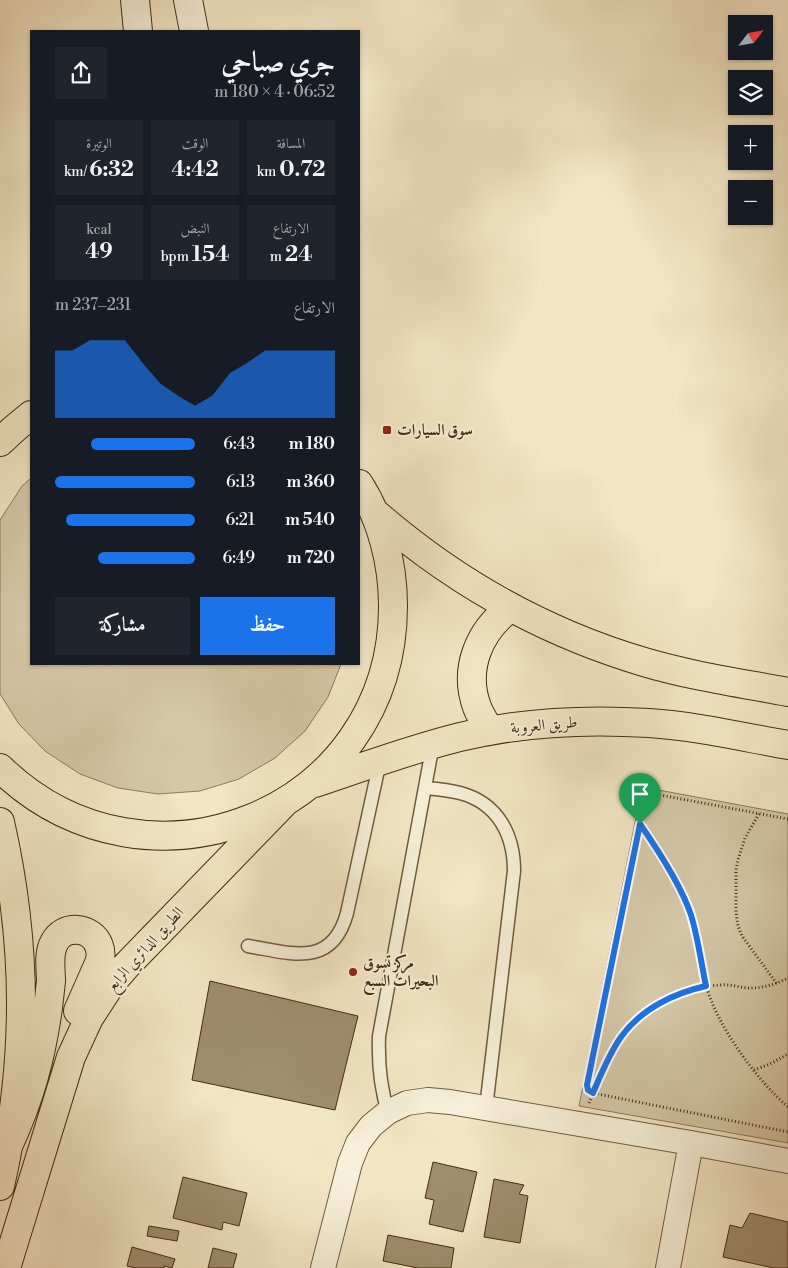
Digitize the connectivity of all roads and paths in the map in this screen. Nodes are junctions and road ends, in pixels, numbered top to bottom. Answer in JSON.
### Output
{"nodes":[{"id":1,"x":135,"y":0,"type":"edge"},
{"id":2,"x":188,"y":0,"type":"edge"},
{"id":3,"x":138,"y":30,"type":"edge"},
{"id":4,"x":194,"y":30,"type":"edge"},
{"id":5,"x":360,"y":486,"type":"edge"},
{"id":6,"x":374,"y":512,"type":"junction"},
{"id":7,"x":510,"y":608,"type":"junction"},
{"id":8,"x":788,"y":692,"type":"edge"},
{"id":9,"x":490,"y":731,"type":"junction"},
{"id":10,"x":433,"y":744,"type":"junction"},
{"id":11,"x":788,"y":746,"type":"edge"},
{"id":12,"x":380,"y":761,"type":"junction"},
{"id":13,"x":0,"y":768,"type":"edge"},
{"id":14,"x":307,"y":786,"type":"junction"},
{"id":15,"x":425,"y":788,"type":"junction"},
{"id":16,"x":284,"y":802,"type":"junction"},
{"id":17,"x":759,"y":814,"type":"junction"},
{"id":18,"x":788,"y":819,"type":"edge"},
{"id":19,"x":0,"y":822,"type":"edge"},
{"id":20,"x":640,"y":824,"type":"junction"},
{"id":21,"x":248,"y":946,"type":"dead end"},
{"id":22,"x":788,"y":978,"type":"edge"},
{"id":23,"x":776,"y":984,"type":"junction"},
{"id":24,"x":706,"y":986,"type":"junction"},
{"id":25,"x":788,"y":1054,"type":"edge"},
{"id":26,"x":71,"y":1057,"type":"junction"},
{"id":27,"x":754,"y":1070,"type":"junction"},
{"id":28,"x":593,"y":1093,"type":"junction"},
{"id":29,"x":788,"y":1107,"type":"edge"},
{"id":30,"x":486,"y":1108,"type":"junction"},
{"id":31,"x":388,"y":1112,"type":"junction"},
{"id":32,"x":581,"y":1124,"type":"junction"},
{"id":33,"x":788,"y":1132,"type":"edge"},
{"id":34,"x":692,"y":1143,"type":"junction"},
{"id":35,"x":9,"y":1144,"type":"junction"},
{"id":36,"x":788,"y":1161,"type":"edge"},
{"id":37,"x":0,"y":1186,"type":"edge"},
{"id":38,"x":6,"y":1268,"type":"edge"},
{"id":39,"x":323,"y":1268,"type":"edge"},
{"id":40,"x":668,"y":1268,"type":"edge"}],
"edges":[{"from":1,"to":3,"type":"main road"},
{"from":2,"to":4,"type":"main road"},
{"from":5,"to":6,"type":"main road"},
{"from":6,"to":7,"type":"main road"},
{"from":6,"to":14,"type":"main road"},
{"from":7,"to":8,"type":"main road"},
{"from":7,"to":9,"type":"main road"},
{"from":9,"to":10,"type":"main road","name":"طريق العروبة"},
{"from":9,"to":11,"type":"main road","name":"طريق العروبة"},
{"from":10,"to":12,"type":"main road","name":"طريق العروبة"},
{"from":10,"to":15,"type":"lane"},
{"from":12,"to":14,"type":"main road","name":"طريق العروبة"},
{"from":12,"to":21,"type":"lane"},
{"from":13,"to":16,"type":"main road"},
{"from":14,"to":16,"type":"main road"},
{"from":15,"to":30,"type":"lane"},
{"from":15,"to":31,"type":"lane"},
{"from":16,"to":26,"type":"main road","name":"الطريق الدائري الرابع"},
{"from":17,"to":18,"type":"path"},
{"from":17,"to":20,"type":"path"},
{"from":17,"to":23,"type":"path"},
{"from":19,"to":35,"type":"main road"},
{"from":20,"to":24,"type":"path"},
{"from":20,"to":28,"type":"path"},
{"from":22,"to":23,"type":"path"},
{"from":23,"to":24,"type":"path"},
{"from":24,"to":27,"type":"path"},
{"from":24,"to":28,"type":"path"},
{"from":25,"to":27,"type":"path"},
{"from":26,"to":35,"type":"main road"},
{"from":26,"to":38,"type":"main road","name":"الطريق الدائري الرابع"},
{"from":27,"to":29,"type":"path"},
{"from":28,"to":32,"type":"path"},
{"from":28,"to":33,"type":"path"},
{"from":30,"to":31,"type":"street"},
{"from":30,"to":32,"type":"street"},
{"from":31,"to":39,"type":"street"},
{"from":32,"to":34,"type":"street"},
{"from":34,"to":36,"type":"street"},
{"from":34,"to":40,"type":"street"},
{"from":35,"to":37,"type":"main road"}]}
